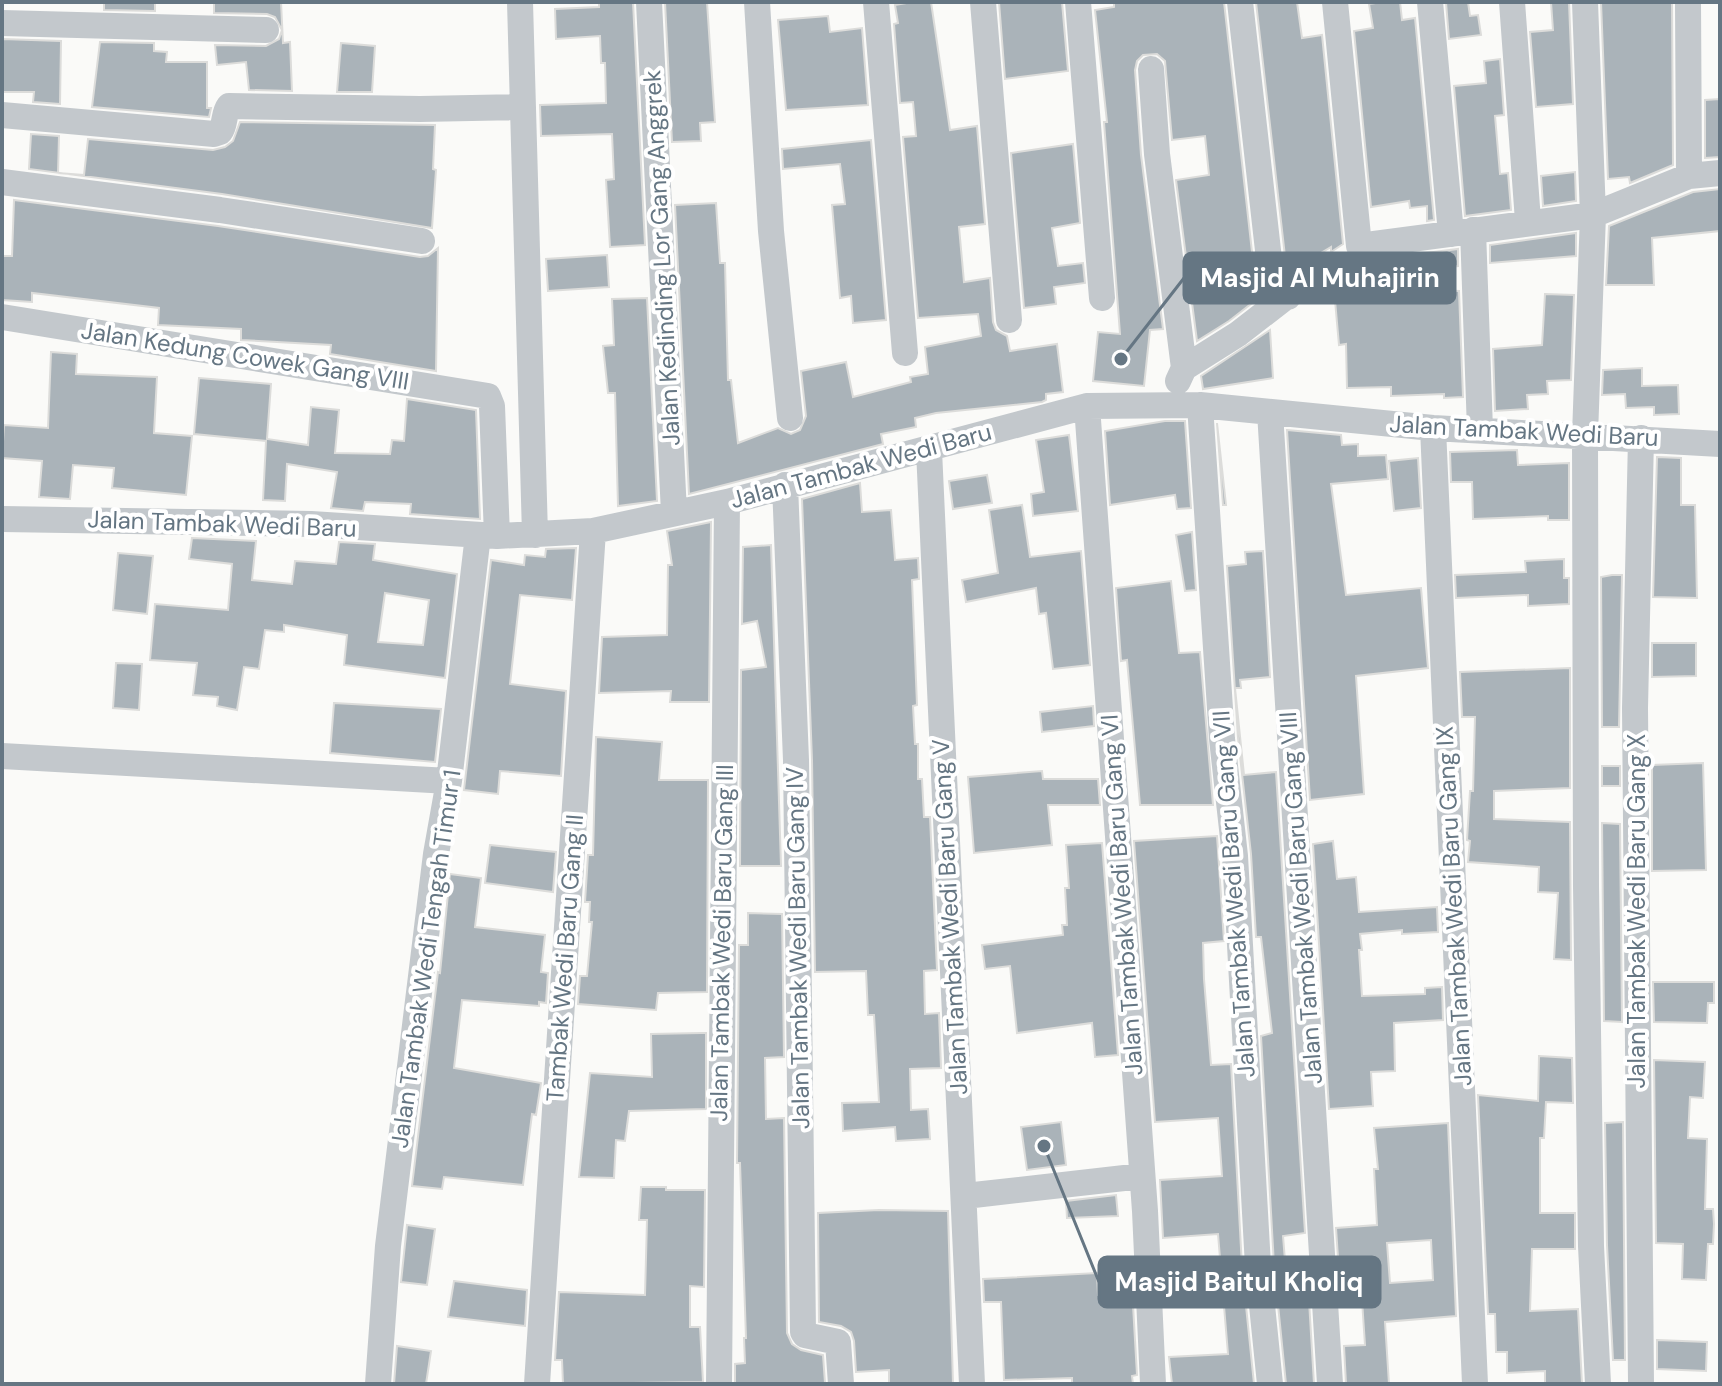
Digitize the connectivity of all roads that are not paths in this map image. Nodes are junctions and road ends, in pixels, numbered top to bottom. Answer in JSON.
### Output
{"nodes":[{"id":1,"x":520,"y":2,"type":"edge"},
{"id":2,"x":649,"y":2,"type":"edge"},
{"id":3,"x":757,"y":2,"type":"edge"},
{"id":4,"x":876,"y":2,"type":"edge"},
{"id":5,"x":983,"y":2,"type":"edge"},
{"id":6,"x":1078,"y":2,"type":"edge"},
{"id":7,"x":1240,"y":2,"type":"edge"},
{"id":8,"x":1335,"y":2,"type":"edge"},
{"id":9,"x":1430,"y":2,"type":"edge"},
{"id":10,"x":1512,"y":2,"type":"edge"},
{"id":11,"x":1585,"y":2,"type":"edge"},
{"id":12,"x":1688,"y":2,"type":"edge"},
{"id":13,"x":2,"y":23,"type":"edge"},
{"id":14,"x":266,"y":30,"type":"dead end"},
{"id":15,"x":1151,"y":69,"type":"dead end"},
{"id":16,"x":523,"y":107,"type":"junction"},
{"id":17,"x":2,"y":115,"type":"edge"},
{"id":18,"x":1720,"y":173,"type":"edge"},
{"id":19,"x":1689,"y":176,"type":"junction"},
{"id":20,"x":2,"y":182,"type":"edge"},
{"id":21,"x":1593,"y":215,"type":"junction"},
{"id":22,"x":1528,"y":221,"type":"junction"},
{"id":23,"x":1462,"y":232,"type":"junction"},
{"id":24,"x":422,"y":241,"type":"dead end"},
{"id":25,"x":1318,"y":272,"type":"dead end"},
{"id":26,"x":1288,"y":297,"type":"junction"},
{"id":27,"x":1102,"y":298,"type":"dead end"},
{"id":28,"x":2,"y":317,"type":"edge"},
{"id":29,"x":1009,"y":320,"type":"dead end"},
{"id":30,"x":905,"y":353,"type":"dead end"},
{"id":31,"x":1184,"y":368,"type":"junction"},
{"id":32,"x":488,"y":396,"type":"joint"},
{"id":33,"x":1187,"y":404,"type":"junction"},
{"id":34,"x":1087,"y":406,"type":"junction"},
{"id":35,"x":1270,"y":412,"type":"junction"},
{"id":36,"x":790,"y":418,"type":"dead end"},
{"id":37,"x":1433,"y":428,"type":"junction"},
{"id":38,"x":1480,"y":430,"type":"junction"},
{"id":39,"x":1585,"y":435,"type":"junction"},
{"id":40,"x":1641,"y":438,"type":"junction"},
{"id":41,"x":1720,"y":444,"type":"edge"},
{"id":42,"x":929,"y":450,"type":"junction"},
{"id":43,"x":785,"y":485,"type":"junction"},
{"id":44,"x":727,"y":502,"type":"junction"},
{"id":45,"x":674,"y":513,"type":"junction"},
{"id":46,"x":2,"y":519,"type":"edge"},
{"id":47,"x":535,"y":528,"type":"junction"},
{"id":48,"x":593,"y":531,"type":"junction"},
{"id":49,"x":488,"y":535,"type":"junction"},
{"id":50,"x":2,"y":756,"type":"edge"},
{"id":51,"x":449,"y":781,"type":"junction"},
{"id":52,"x":1142,"y":1176,"type":"junction"},
{"id":53,"x":965,"y":1196,"type":"junction"},
{"id":54,"x":378,"y":1384,"type":"edge"},
{"id":55,"x":537,"y":1384,"type":"edge"},
{"id":56,"x":719,"y":1384,"type":"edge"},
{"id":57,"x":841,"y":1384,"type":"edge"},
{"id":58,"x":972,"y":1384,"type":"edge"},
{"id":59,"x":1153,"y":1384,"type":"edge"},
{"id":60,"x":1270,"y":1384,"type":"edge"},
{"id":61,"x":1330,"y":1384,"type":"edge"},
{"id":62,"x":1475,"y":1384,"type":"edge"},
{"id":63,"x":1598,"y":1384,"type":"edge"},
{"id":64,"x":1641,"y":1384,"type":"edge"}],
"edges":[{"from":1,"to":16,"type":"street"},
{"from":2,"to":45,"type":"street","name":"Jalan Kedinding Lor Gang Anggrek"},
{"from":3,"to":36,"type":"street"},
{"from":4,"to":30,"type":"street"},
{"from":5,"to":29,"type":"street"},
{"from":6,"to":27,"type":"street"},
{"from":7,"to":26,"type":"street"},
{"from":8,"to":23,"type":"street"},
{"from":9,"to":23,"type":"street"},
{"from":10,"to":22,"type":"street"},
{"from":11,"to":21,"type":"street"},
{"from":12,"to":19,"type":"street"},
{"from":13,"to":14,"type":"street"},
{"from":15,"to":31,"type":"street"},
{"from":16,"to":17,"type":"street"},
{"from":16,"to":47,"type":"street"},
{"from":18,"to":19,"type":"street"},
{"from":19,"to":21,"type":"street"},
{"from":20,"to":24,"type":"street"},
{"from":21,"to":22,"type":"street"},
{"from":21,"to":39,"type":"street"},
{"from":22,"to":23,"type":"street"},
{"from":23,"to":38,"type":"street"},
{"from":25,"to":26,"type":"street"},
{"from":26,"to":31,"type":"street"},
{"from":28,"to":32,"type":"street","name":"Jalan Kedung Cowek Gang VIII"},
{"from":31,"to":33,"type":"street","name":"Jalan Tambak Wedi Baru Gang VII"},
{"from":32,"to":49,"type":"street","name":"Jalan Tambak Wedi Tengah Timur 1"},
{"from":33,"to":34,"type":"street","name":"Jalan Tambak Wedi Baru"},
{"from":33,"to":35,"type":"street","name":"Jalan Tambak Wedi Baru"},
{"from":33,"to":60,"type":"street","name":"Jalan Tambak Wedi Baru Gang VII"},
{"from":34,"to":42,"type":"street","name":"Jalan Tambak Wedi Baru"},
{"from":34,"to":52,"type":"street","name":"Jalan Tambak Wedi Baru Gang VI"},
{"from":35,"to":37,"type":"street","name":"Jalan Tambak Wedi Baru"},
{"from":35,"to":61,"type":"street","name":"Jalan Tambak Wedi Baru Gang VIII"},
{"from":37,"to":38,"type":"street","name":"Jalan Tambak Wedi Baru"},
{"from":37,"to":62,"type":"street","name":"Jalan Tambak Wedi Baru Gang IX"},
{"from":38,"to":39,"type":"street","name":"Jalan Tambak Wedi Baru"},
{"from":39,"to":40,"type":"street","name":"Jalan Tambak Wedi Baru"},
{"from":39,"to":63,"type":"street"},
{"from":40,"to":41,"type":"street","name":"Jalan Tambak Wedi Baru"},
{"from":40,"to":64,"type":"street","name":"Jalan Tambak Wedi Baru Gang X"},
{"from":42,"to":43,"type":"street","name":"Jalan Tambak Wedi Baru"},
{"from":42,"to":53,"type":"street","name":"Jalan Tambak Wedi Baru Gang V"},
{"from":43,"to":44,"type":"street","name":"Jalan Tambak Wedi Baru"},
{"from":43,"to":57,"type":"street","name":"Jalan Tambak Wedi Baru Gang IV"},
{"from":44,"to":45,"type":"street","name":"Jalan Tambak Wedi Baru"},
{"from":44,"to":56,"type":"street","name":"Jalan Tambak Wedi Baru Gang III"},
{"from":45,"to":48,"type":"street","name":"Jalan Tambak Wedi Baru"},
{"from":46,"to":49,"type":"street","name":"Jalan Tambak Wedi Baru"},
{"from":47,"to":48,"type":"street","name":"Jalan Tambak Wedi Baru"},
{"from":47,"to":49,"type":"street","name":"Jalan Tambak Wedi Baru"},
{"from":48,"to":55,"type":"street","name":"Tambak Wedi Baru Gang II"},
{"from":49,"to":51,"type":"street","name":"Jalan Tambak Wedi Tengah Timur 1"},
{"from":50,"to":51,"type":"street"},
{"from":51,"to":54,"type":"street","name":"Jalan Tambak Wedi Tengah Timur 1"},
{"from":52,"to":53,"type":"street"},
{"from":52,"to":59,"type":"street","name":"Jalan Tambak Wedi Baru Gang VI"},
{"from":53,"to":58,"type":"street","name":"Jalan Tambak Wedi Baru Gang V"}]}
